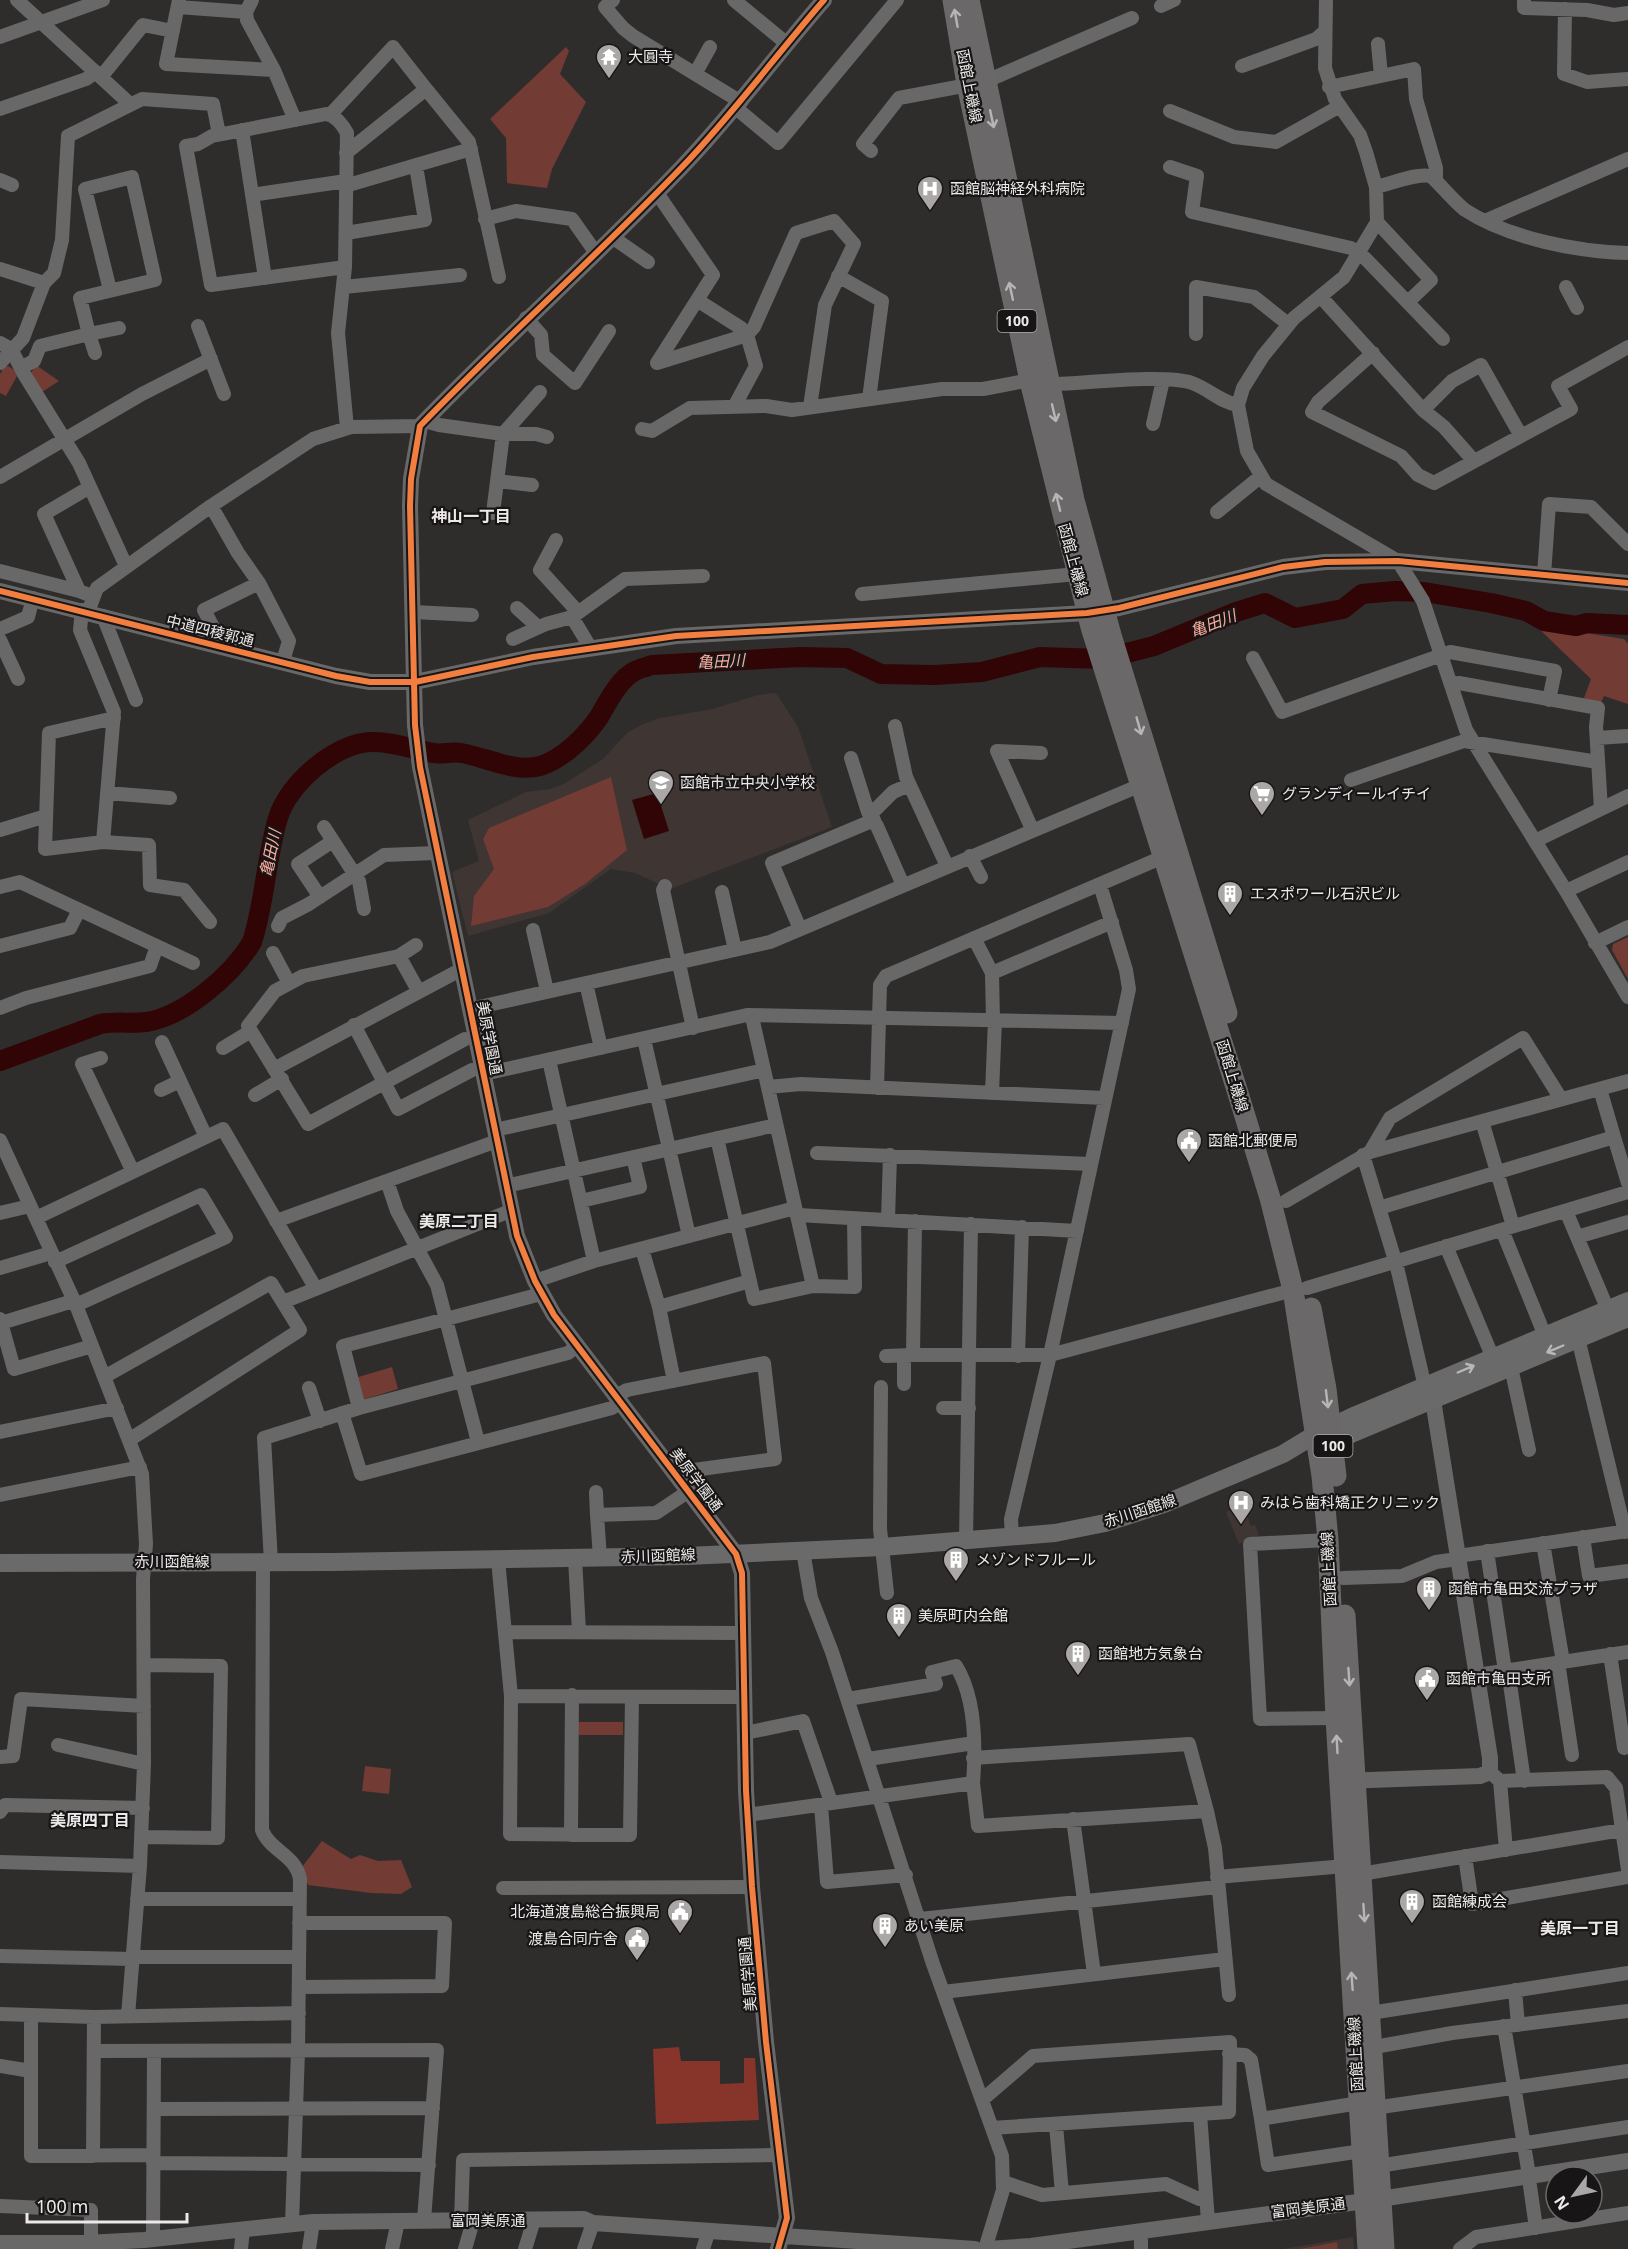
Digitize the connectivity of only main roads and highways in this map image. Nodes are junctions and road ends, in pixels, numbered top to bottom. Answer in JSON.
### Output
{"nodes":[{"id":1,"x":953,"y":0,"type":"edge"},
{"id":2,"x":969,"y":0,"type":"edge"},
{"id":3,"x":976,"y":83,"type":"junction"},
{"id":4,"x":1038,"y":380,"type":"junction"},
{"id":5,"x":1096,"y":611,"type":"junction"},
{"id":6,"x":1147,"y":782,"type":"junction"},
{"id":7,"x":1300,"y":1289,"type":"junction"},
{"id":8,"x":1628,"y":1301,"type":"edge"},
{"id":9,"x":1628,"y":1318,"type":"edge"},
{"id":10,"x":1577,"y":1331,"type":"junction"},
{"id":11,"x":1429,"y":1394,"type":"junction"},
{"id":12,"x":1319,"y":1439,"type":"junction"},
{"id":13,"x":0,"y":1563,"type":"edge"},
{"id":14,"x":1348,"y":1781,"type":"junction"},
{"id":15,"x":1353,"y":1870,"type":"junction"},
{"id":16,"x":1367,"y":2106,"type":"junction"},
{"id":17,"x":1373,"y":2200,"type":"junction"},
{"id":18,"x":1368,"y":2249,"type":"edge"},
{"id":19,"x":1384,"y":2249,"type":"edge"}],
"edges":[{"from":3,"to":1,"type":"main road","name":"函館上磯線","number":"100","one_way":true},
{"from":2,"to":3,"type":"main road","name":"函館上磯線","number":"100"},
{"from":3,"to":4,"type":"main road","name":"函館上磯線","number":"100"},
{"from":4,"to":5,"type":"main road","name":"函館上磯線","number":"100","one_way":true},
{"from":5,"to":4,"type":"main road","name":"函館上磯線","number":"100","one_way":true},
{"from":5,"to":6,"type":"main road","name":"函館上磯線","number":"100"},
{"from":6,"to":7,"type":"main road","name":"函館上磯線","number":"100"},
{"from":6,"to":7,"type":"main road","name":"函館上磯線","number":"100"},
{"from":7,"to":12,"type":"main road","name":"函館上磯線","number":"100"},
{"from":8,"to":10,"type":"main road","name":"赤川函館線"},
{"from":9,"to":10,"type":"main road","name":"赤川函館線"},
{"from":10,"to":11,"type":"main road","name":"赤川函館線","one_way":true},
{"from":11,"to":10,"type":"main road","name":"赤川函館線","one_way":true},
{"from":11,"to":12,"type":"main road","name":"赤川函館線"},
{"from":12,"to":13,"type":"main road","name":"赤川函館線"},
{"from":14,"to":12,"type":"main road","name":"函館上磯線","number":"100","one_way":true},
{"from":12,"to":14,"type":"main road","name":"函館上磯線","number":"100","one_way":true},
{"from":14,"to":15,"type":"main road","name":"函館上磯線","number":"100"},
{"from":16,"to":15,"type":"main road","name":"函館上磯線","number":"100","one_way":true},
{"from":15,"to":16,"type":"main road","name":"函館上磯線","number":"100","one_way":true},
{"from":16,"to":17,"type":"main road","name":"函館上磯線","number":"100"},
{"from":16,"to":17,"type":"main road","name":"函館上磯線","number":"100"},
{"from":17,"to":18,"type":"main road","name":"函館上磯線","number":"100"},
{"from":17,"to":19,"type":"main road","name":"函館上磯線","number":"100"}]}
